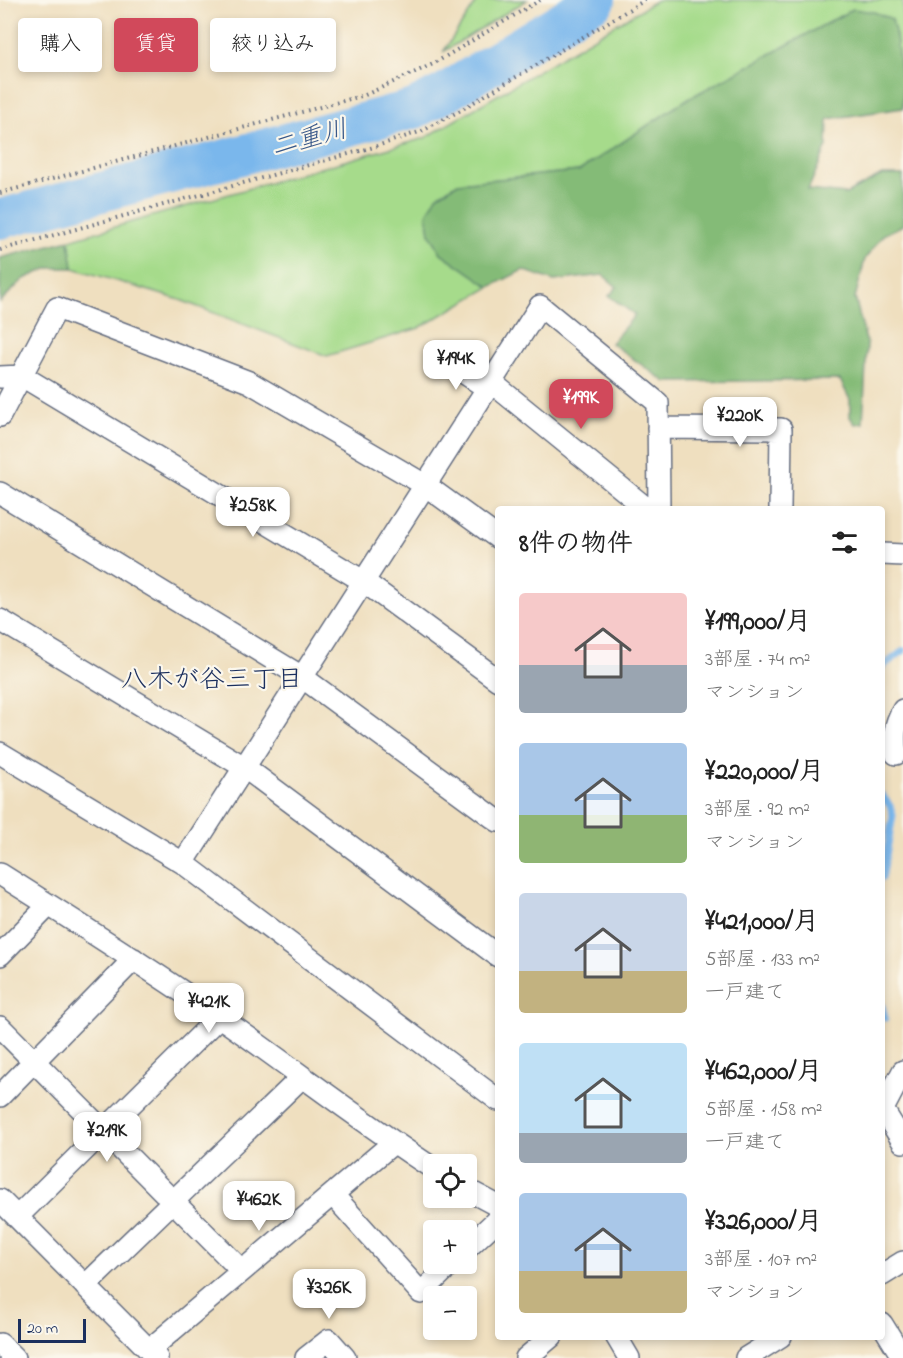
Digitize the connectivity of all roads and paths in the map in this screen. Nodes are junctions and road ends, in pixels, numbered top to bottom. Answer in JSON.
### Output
{"nodes":[{"id":1,"x":540,"y":0,"type":"edge"},
{"id":2,"x":645,"y":0,"type":"edge"},
{"id":3,"x":0,"y":193,"type":"edge"},
{"id":4,"x":0,"y":250,"type":"edge"},
{"id":5,"x":446,"y":361,"type":"dead end"},
{"id":6,"x":22,"y":376,"type":"junction"},
{"id":7,"x":0,"y":377,"type":"edge"},
{"id":8,"x":489,"y":385,"type":"junction"},
{"id":9,"x":0,"y":416,"type":"edge"},
{"id":10,"x":658,"y":428,"type":"junction"},
{"id":11,"x":425,"y":485,"type":"junction"},
{"id":12,"x":0,"y":493,"type":"edge"},
{"id":13,"x":643,"y":506,"type":"edge"},
{"id":14,"x":659,"y":506,"type":"edge"},
{"id":15,"x":780,"y":506,"type":"edge"},
{"id":16,"x":495,"y":536,"type":"edge"},
{"id":17,"x":885,"y":554,"type":"edge"},
{"id":18,"x":903,"y":555,"type":"edge"},
{"id":19,"x":363,"y":581,"type":"junction"},
{"id":20,"x":0,"y":620,"type":"edge"},
{"id":21,"x":302,"y":677,"type":"junction"},
{"id":22,"x":495,"y":678,"type":"edge"},
{"id":23,"x":903,"y":710,"type":"edge"},
{"id":24,"x":0,"y":753,"type":"edge"},
{"id":25,"x":896,"y":754,"type":"dead end"},
{"id":26,"x":244,"y":767,"type":"junction"},
{"id":27,"x":495,"y":819,"type":"edge"},
{"id":28,"x":183,"y":863,"type":"junction"},
{"id":29,"x":0,"y":874,"type":"edge"},
{"id":30,"x":49,"y":905,"type":"junction"},
{"id":31,"x":495,"y":954,"type":"edge"},
{"id":32,"x":0,"y":955,"type":"edge"},
{"id":33,"x":134,"y":959,"type":"junction"},
{"id":34,"x":219,"y":1017,"type":"junction"},
{"id":35,"x":0,"y":1027,"type":"edge"},
{"id":36,"x":34,"y":1062,"type":"junction"},
{"id":37,"x":903,"y":1071,"type":"edge"},
{"id":38,"x":302,"y":1077,"type":"junction"},
{"id":39,"x":0,"y":1096,"type":"edge"},
{"id":40,"x":495,"y":1098,"type":"edge"},
{"id":41,"x":885,"y":1104,"type":"edge"},
{"id":42,"x":885,"y":1111,"type":"edge"},
{"id":43,"x":104,"y":1132,"type":"junction"},
{"id":44,"x":903,"y":1142,"type":"edge"},
{"id":45,"x":393,"y":1143,"type":"junction"},
{"id":46,"x":423,"y":1162,"type":"edge"},
{"id":47,"x":333,"y":1195,"type":"junction"},
{"id":48,"x":477,"y":1195,"type":"edge"},
{"id":49,"x":0,"y":1200,"type":"edge"},
{"id":50,"x":173,"y":1201,"type":"junction"},
{"id":51,"x":495,"y":1204,"type":"edge"},
{"id":52,"x":17,"y":1217,"type":"junction"},
{"id":53,"x":495,"y":1222,"type":"edge"},
{"id":54,"x":477,"y":1239,"type":"edge"},
{"id":55,"x":903,"y":1262,"type":"edge"},
{"id":56,"x":242,"y":1271,"type":"junction"},
{"id":57,"x":885,"y":1273,"type":"edge"},
{"id":58,"x":441,"y":1274,"type":"edge"},
{"id":59,"x":85,"y":1286,"type":"junction"},
{"id":60,"x":885,"y":1329,"type":"edge"},
{"id":61,"x":547,"y":1340,"type":"edge"},
{"id":62,"x":618,"y":1340,"type":"edge"},
{"id":63,"x":0,"y":1344,"type":"edge"},
{"id":64,"x":770,"y":1344,"type":"edge"},
{"id":65,"x":153,"y":1354,"type":"edge"},
{"id":66,"x":14,"y":1358,"type":"edge"},
{"id":67,"x":306,"y":1358,"type":"edge"},
{"id":68,"x":345,"y":1358,"type":"edge"},
{"id":69,"x":526,"y":1358,"type":"edge"},
{"id":70,"x":629,"y":1358,"type":"edge"},
{"id":71,"x":746,"y":1358,"type":"edge"},
{"id":72,"x":903,"y":1358,"type":"edge"}],
"edges":[{"from":1,"to":3,"type":"path"},
{"from":2,"to":4,"type":"path"},
{"from":5,"to":8,"type":"street"},
{"from":6,"to":7,"type":"street"},
{"from":6,"to":9,"type":"street"},
{"from":6,"to":11,"type":"street"},
{"from":6,"to":19,"type":"street"},
{"from":8,"to":10,"type":"street"},
{"from":8,"to":11,"type":"street"},
{"from":8,"to":13,"type":"street"},
{"from":10,"to":14,"type":"street"},
{"from":10,"to":15,"type":"street"},
{"from":11,"to":16,"type":"street"},
{"from":11,"to":19,"type":"street"},
{"from":12,"to":21,"type":"street"},
{"from":17,"to":18,"type":"street"},
{"from":19,"to":21,"type":"street"},
{"from":19,"to":22,"type":"street"},
{"from":20,"to":26,"type":"street"},
{"from":21,"to":26,"type":"street"},
{"from":21,"to":27,"type":"street"},
{"from":23,"to":25,"type":"street"},
{"from":24,"to":28,"type":"street"},
{"from":26,"to":28,"type":"street"},
{"from":26,"to":31,"type":"street"},
{"from":28,"to":40,"type":"street"},
{"from":29,"to":30,"type":"street"},
{"from":30,"to":32,"type":"street"},
{"from":30,"to":33,"type":"street"},
{"from":33,"to":34,"type":"street"},
{"from":33,"to":36,"type":"street"},
{"from":34,"to":38,"type":"street"},
{"from":34,"to":43,"type":"street"},
{"from":35,"to":36,"type":"street"},
{"from":36,"to":39,"type":"street"},
{"from":36,"to":43,"type":"street"},
{"from":37,"to":41,"type":"street"},
{"from":38,"to":45,"type":"street"},
{"from":38,"to":50,"type":"street"},
{"from":42,"to":44,"type":"street"},
{"from":43,"to":50,"type":"street"},
{"from":43,"to":52,"type":"street"},
{"from":45,"to":46,"type":"street"},
{"from":45,"to":47,"type":"street"},
{"from":47,"to":56,"type":"street"},
{"from":47,"to":58,"type":"street"},
{"from":48,"to":51,"type":"street"},
{"from":49,"to":52,"type":"street"},
{"from":50,"to":56,"type":"street"},
{"from":50,"to":59,"type":"street"},
{"from":52,"to":59,"type":"street"},
{"from":53,"to":54,"type":"street"},
{"from":55,"to":57,"type":"street"},
{"from":56,"to":65,"type":"street"},
{"from":59,"to":65,"type":"street"},
{"from":60,"to":72,"type":"street"},
{"from":61,"to":69,"type":"street"},
{"from":62,"to":70,"type":"street"},
{"from":63,"to":66,"type":"street"},
{"from":64,"to":71,"type":"street"},
{"from":67,"to":68,"type":"street"}]}
